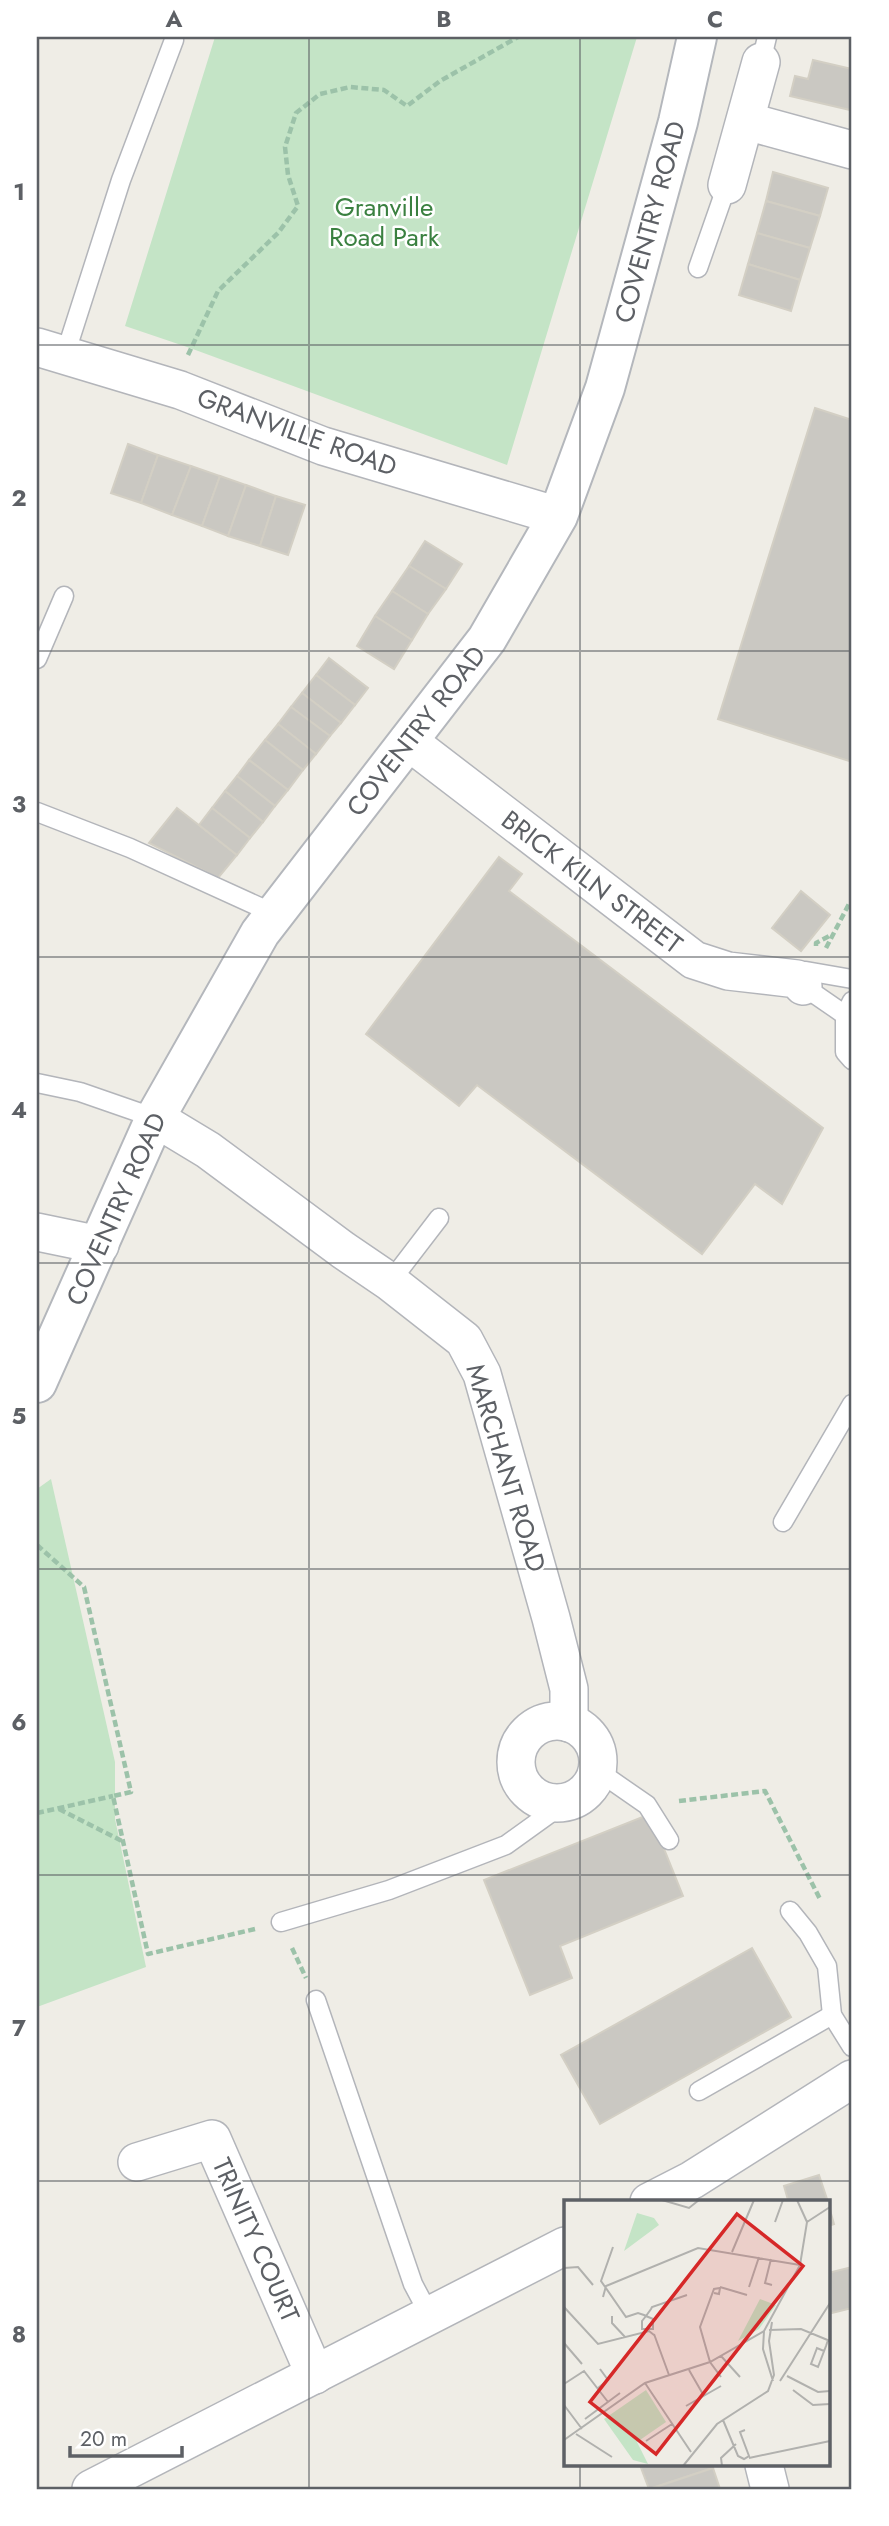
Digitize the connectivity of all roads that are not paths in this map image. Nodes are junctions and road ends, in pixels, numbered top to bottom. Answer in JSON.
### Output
{"nodes":[{"id":1,"x":697,"y":37,"type":"edge"},
{"id":2,"x":174,"y":40,"type":"dead end"},
{"id":3,"x":764,"y":49,"type":"edge"},
{"id":4,"x":746,"y":121,"type":"junction"},
{"id":5,"x":852,"y":150,"type":"edge"},
{"id":6,"x":727,"y":185,"type":"joint"},
{"id":7,"x":698,"y":268,"type":"dead end"},
{"id":8,"x":51,"y":351,"type":"edge"},
{"id":9,"x":558,"y":516,"type":"junction"},
{"id":10,"x":64,"y":596,"type":"dead end"},
{"id":11,"x":37,"y":659,"type":"edge"},
{"id":12,"x":408,"y":741,"type":"junction"},
{"id":13,"x":37,"y":813,"type":"edge"},
{"id":14,"x":275,"y":914,"type":"junction"},
{"id":15,"x":802,"y":978,"type":"junction"},
{"id":16,"x":852,"y":979,"type":"edge"},
{"id":17,"x":848,"y":1008,"type":"edge"},
{"id":18,"x":852,"y":1060,"type":"edge"},
{"id":19,"x":37,"y":1083,"type":"edge"},
{"id":20,"x":155,"y":1118,"type":"junction"},
{"id":21,"x":439,"y":1218,"type":"dead end"},
{"id":22,"x":37,"y":1232,"type":"edge"},
{"id":23,"x":100,"y":1245,"type":"junction"},
{"id":24,"x":390,"y":1282,"type":"junction"},
{"id":25,"x":37,"y":1383,"type":"edge"},
{"id":26,"x":852,"y":1404,"type":"edge"},
{"id":27,"x":783,"y":1522,"type":"dead end"},
{"id":28,"x":569,"y":1723,"type":"junction"},
{"id":29,"x":598,"y":1770,"type":"junction"},
{"id":30,"x":563,"y":1804,"type":"junction"},
{"id":31,"x":669,"y":1840,"type":"dead end"},
{"id":32,"x":790,"y":1911,"type":"dead end"},
{"id":33,"x":281,"y":1922,"type":"road end"},
{"id":34,"x":316,"y":2000,"type":"road end"},
{"id":35,"x":832,"y":2015,"type":"junction"},
{"id":36,"x":852,"y":2047,"type":"edge"},
{"id":37,"x":852,"y":2079,"type":"edge"},
{"id":38,"x":699,"y":2091,"type":"dead end"},
{"id":39,"x":137,"y":2162,"type":"dead end"},
{"id":40,"x":695,"y":2191,"type":"edge"},
{"id":41,"x":657,"y":2200,"type":"edge"},
{"id":42,"x":564,"y":2247,"type":"edge"},
{"id":43,"x":430,"y":2316,"type":"junction"},
{"id":44,"x":315,"y":2375,"type":"junction"},
{"id":45,"x":764,"y":2466,"type":"edge"},
{"id":46,"x":91,"y":2489,"type":"edge"},
{"id":47,"x":770,"y":2489,"type":"edge"}],
"edges":[{"from":1,"to":9,"type":"main road","name":"COVENTRY ROAD"},
{"from":2,"to":8,"type":"lane"},
{"from":3,"to":4,"type":"street"},
{"from":4,"to":5,"type":"street"},
{"from":4,"to":6,"type":"street"},
{"from":6,"to":7,"type":"lane"},
{"from":8,"to":9,"type":"street","name":"GRANVILLE ROAD"},
{"from":9,"to":12,"type":"main road","name":"COVENTRY ROAD"},
{"from":10,"to":11,"type":"lane"},
{"from":12,"to":14,"type":"main road","name":"COVENTRY ROAD"},
{"from":12,"to":15,"type":"street","name":"BRICK KILN STREET"},
{"from":13,"to":14,"type":"lane"},
{"from":14,"to":20,"type":"main road","name":"COVENTRY ROAD"},
{"from":15,"to":16,"type":"lane"},
{"from":15,"to":17,"type":"lane"},
{"from":17,"to":18,"type":"lane"},
{"from":19,"to":20,"type":"lane"},
{"from":20,"to":23,"type":"main road","name":"COVENTRY ROAD"},
{"from":20,"to":24,"type":"street","name":"MARCHANT ROAD"},
{"from":21,"to":24,"type":"lane"},
{"from":22,"to":23,"type":"street"},
{"from":23,"to":25,"type":"main road","name":"COVENTRY ROAD"},
{"from":24,"to":28,"type":"street","name":"MARCHANT ROAD"},
{"from":26,"to":27,"type":"lane"},
{"from":28,"to":29,"type":"street"},
{"from":28,"to":30,"type":"street"},
{"from":29,"to":30,"type":"street"},
{"from":29,"to":31,"type":"lane"},
{"from":30,"to":33,"type":"lane"},
{"from":32,"to":35,"type":"lane"},
{"from":34,"to":43,"type":"lane"},
{"from":35,"to":36,"type":"lane"},
{"from":35,"to":38,"type":"lane"},
{"from":37,"to":40,"type":"street"},
{"from":39,"to":44,"type":"street","name":"TRINITY COURT"},
{"from":40,"to":41,"type":"street"},
{"from":42,"to":43,"type":"street"},
{"from":43,"to":44,"type":"street"},
{"from":44,"to":46,"type":"street"},
{"from":45,"to":47,"type":"street"}]}
